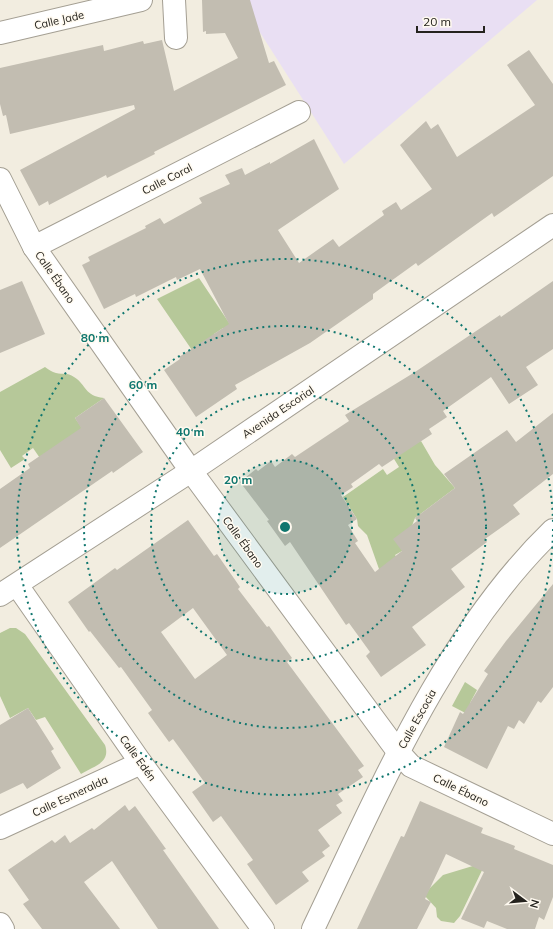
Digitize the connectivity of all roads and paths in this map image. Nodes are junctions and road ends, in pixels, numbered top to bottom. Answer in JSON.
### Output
{"nodes":[{"id":1,"x":141,"y":0,"type":"edge"},
{"id":2,"x":174,"y":0,"type":"edge"},
{"id":3,"x":0,"y":34,"type":"edge"},
{"id":4,"x":176,"y":38,"type":"dead end"},
{"id":5,"x":300,"y":112,"type":"dead end"},
{"id":6,"x":0,"y":179,"type":"edge"},
{"id":7,"x":553,"y":225,"type":"edge"},
{"id":8,"x":34,"y":247,"type":"junction"},
{"id":9,"x":191,"y":471,"type":"junction"},
{"id":10,"x":553,"y":530,"type":"edge"},
{"id":11,"x":8,"y":590,"type":"edge"},
{"id":12,"x":399,"y":753,"type":"junction"},
{"id":13,"x":141,"y":763,"type":"junction"},
{"id":14,"x":0,"y":828,"type":"edge"},
{"id":15,"x":553,"y":834,"type":"edge"},
{"id":16,"x":0,"y":924,"type":"edge"},
{"id":17,"x":3,"y":929,"type":"edge"},
{"id":18,"x":263,"y":929,"type":"edge"},
{"id":19,"x":313,"y":929,"type":"edge"}],
"edges":[{"from":1,"to":3,"type":"street","name":"Calle Jade"},
{"from":2,"to":4,"type":"street"},
{"from":5,"to":8,"type":"street","name":"Calle Coral"},
{"from":6,"to":8,"type":"street","name":"Calle Ébano"},
{"from":7,"to":9,"type":"street","name":"Avenida Escorial"},
{"from":8,"to":9,"type":"street","name":"Calle Ébano"},
{"from":9,"to":11,"type":"street","name":"Avenida Escorial"},
{"from":9,"to":12,"type":"street","name":"Calle Ébano"},
{"from":10,"to":12,"type":"street","name":"Calle Escocia"},
{"from":11,"to":13,"type":"street","name":"Calle Edén"},
{"from":12,"to":15,"type":"street","name":"Calle Ébano"},
{"from":12,"to":19,"type":"street","name":"Calle Escocia"},
{"from":13,"to":14,"type":"street","name":"Calle Esmeralda"},
{"from":13,"to":18,"type":"street","name":"Calle Edén"},
{"from":16,"to":17,"type":"street"}]}
